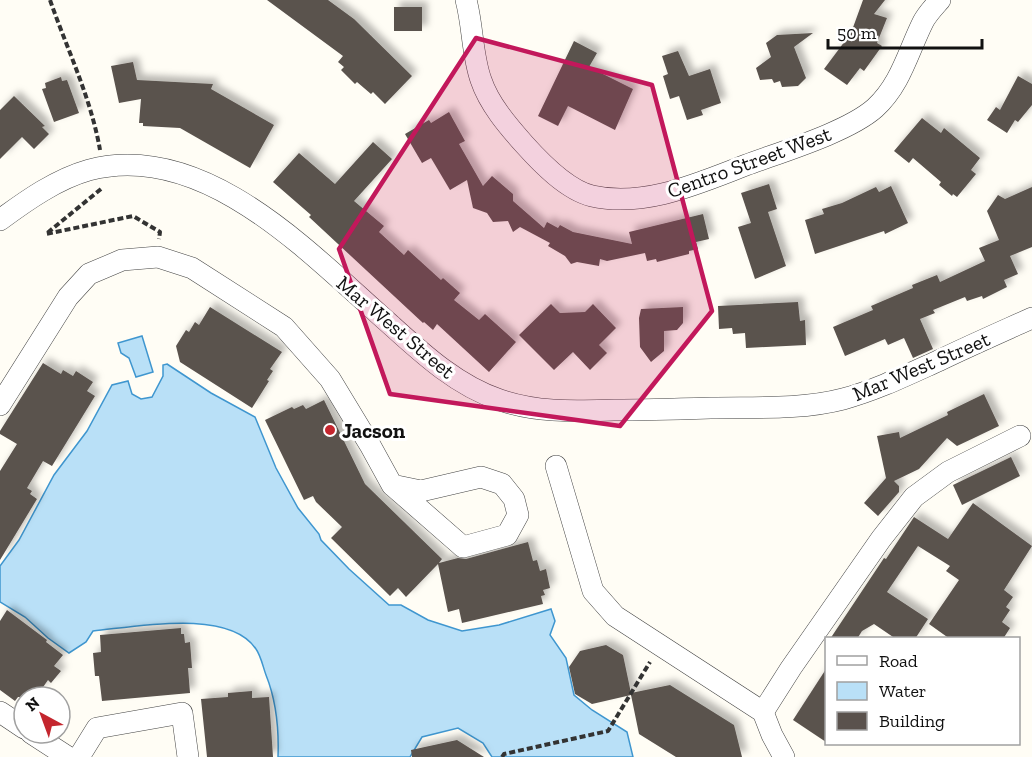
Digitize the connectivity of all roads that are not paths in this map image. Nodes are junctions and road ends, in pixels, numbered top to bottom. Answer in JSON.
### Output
{"nodes":[{"id":1,"x":466,"y":0,"type":"edge"},
{"id":2,"x":939,"y":0,"type":"edge"},
{"id":3,"x":0,"y":220,"type":"edge"},
{"id":4,"x":1032,"y":318,"type":"edge"},
{"id":5,"x":0,"y":405,"type":"edge"},
{"id":6,"x":1020,"y":436,"type":"dead end"},
{"id":7,"x":556,"y":466,"type":"dead end"},
{"id":8,"x":392,"y":485,"type":"junction"},
{"id":9,"x":763,"y":712,"type":"junction"},
{"id":10,"x":50,"y":745,"type":"edge"},
{"id":11,"x":68,"y":757,"type":"edge"},
{"id":12,"x":79,"y":757,"type":"edge"},
{"id":13,"x":188,"y":757,"type":"edge"},
{"id":14,"x":784,"y":757,"type":"edge"}],
"edges":[{"from":1,"to":2,"type":"street","name":"Centro Street West"},
{"from":3,"to":4,"type":"street","name":"Mar West Street"},
{"from":5,"to":8,"type":"street"},
{"from":6,"to":9,"type":"street"},
{"from":7,"to":9,"type":"street"},
{"from":8,"to":8,"type":"street"},
{"from":9,"to":14,"type":"street"},
{"from":10,"to":11,"type":"street"},
{"from":12,"to":13,"type":"street"}]}
